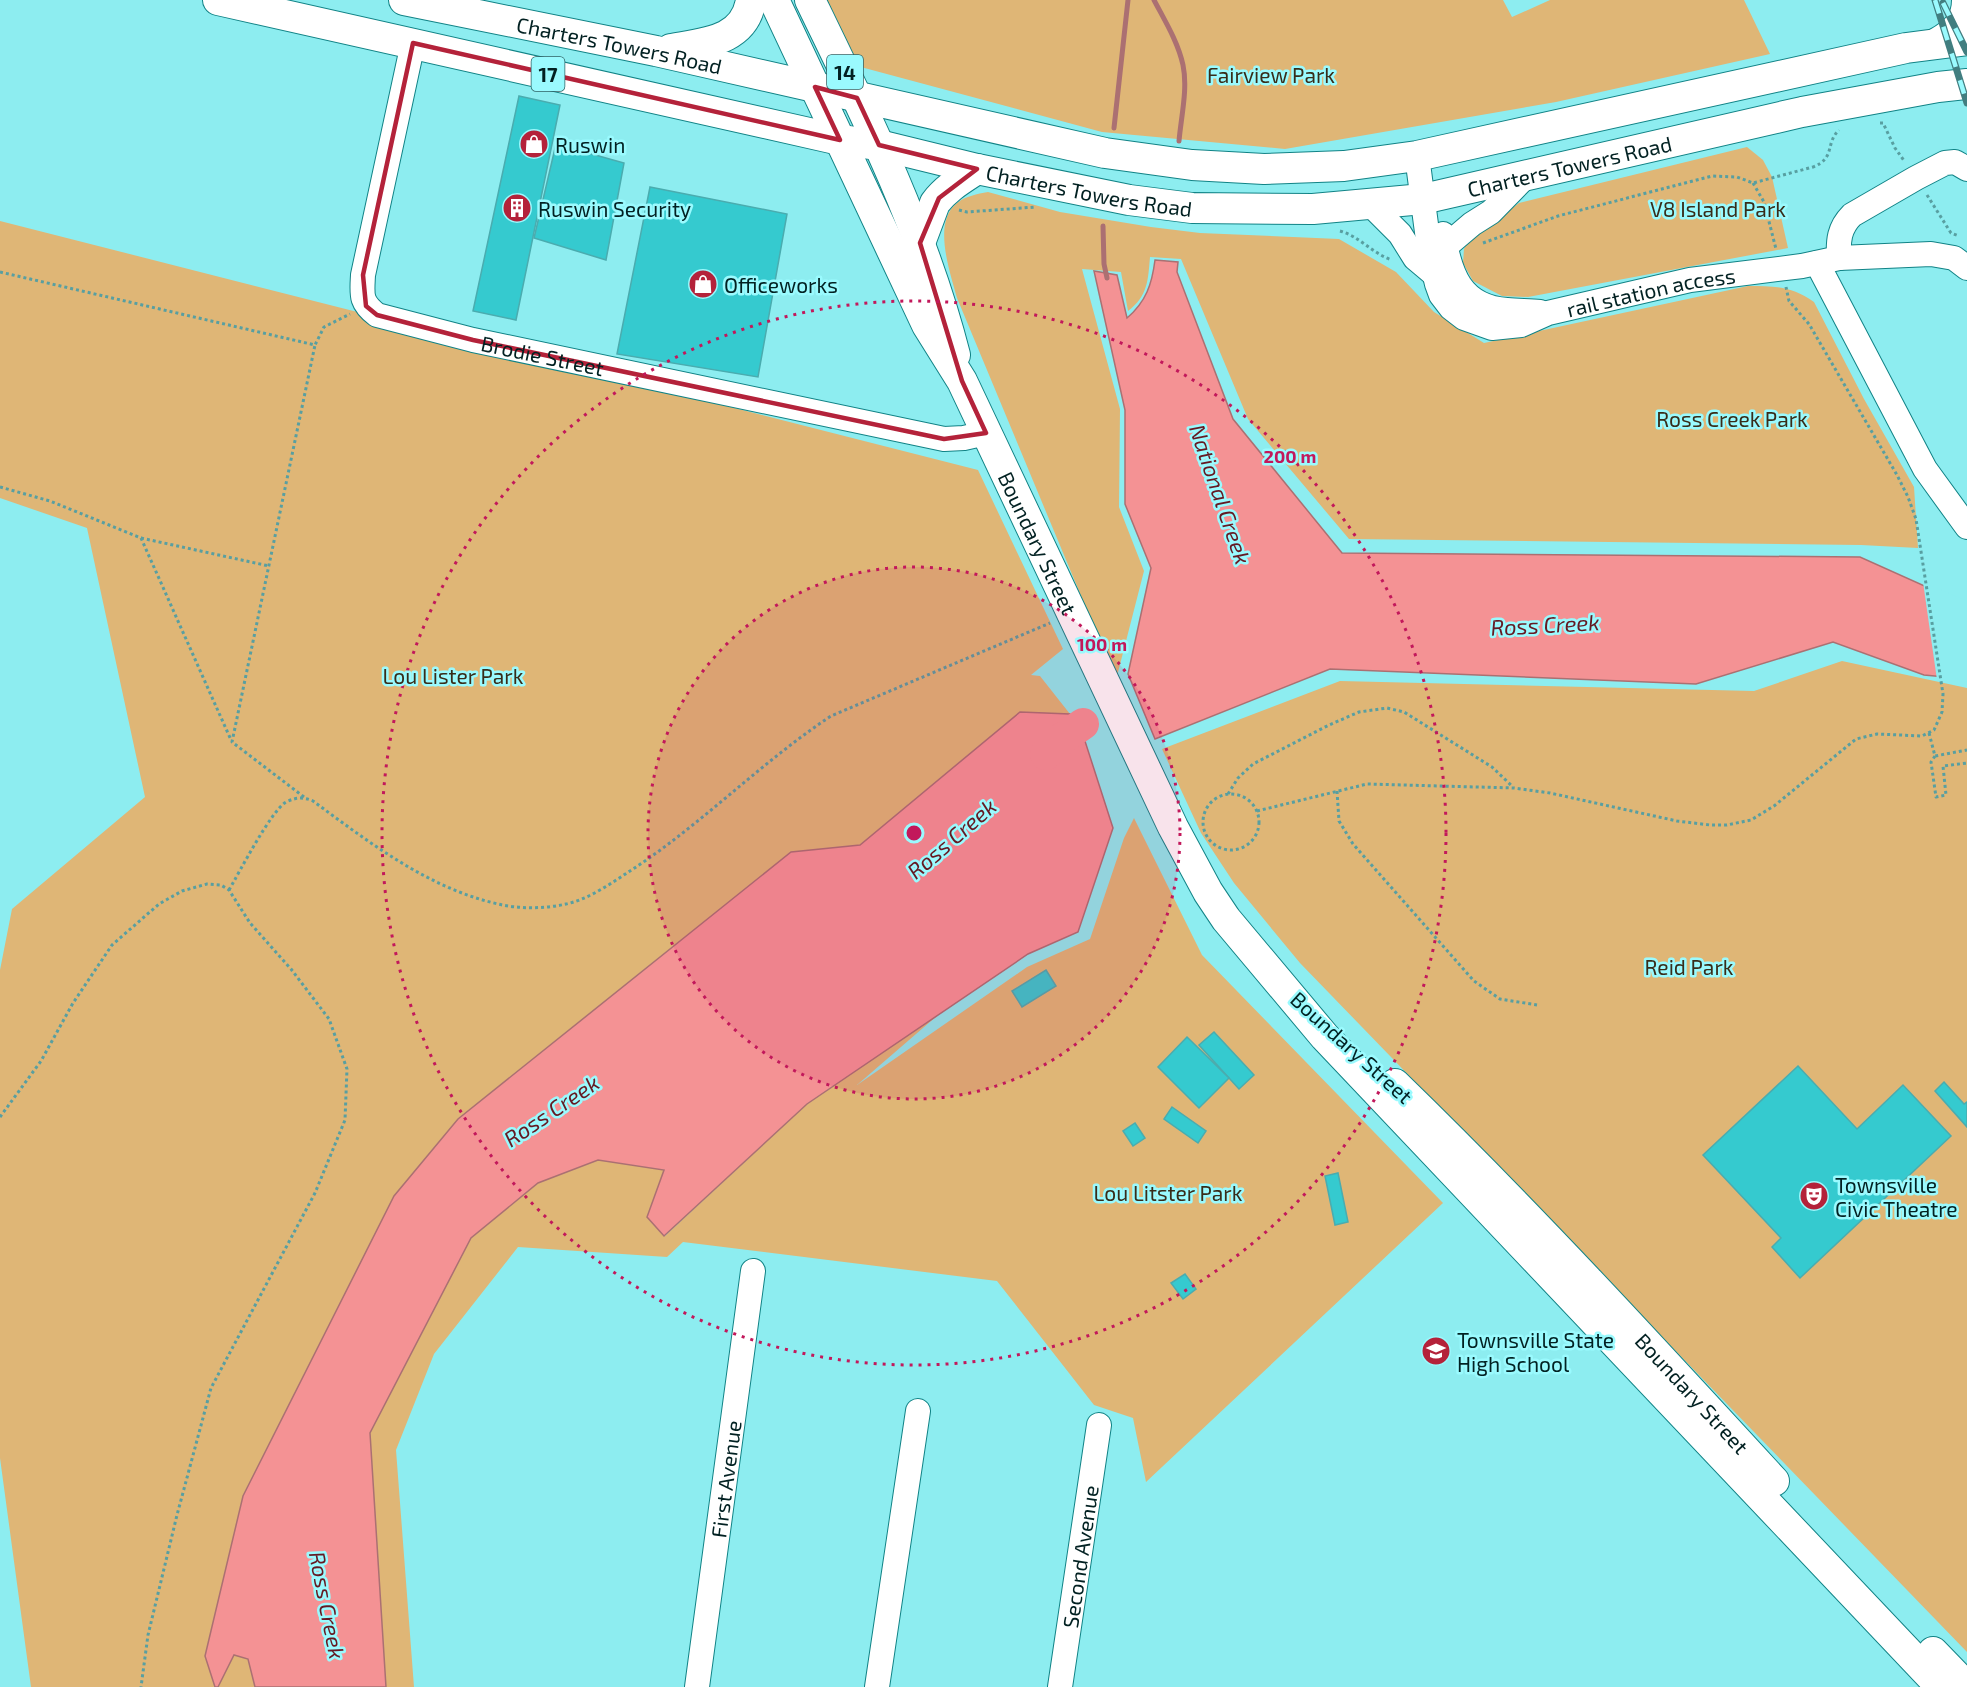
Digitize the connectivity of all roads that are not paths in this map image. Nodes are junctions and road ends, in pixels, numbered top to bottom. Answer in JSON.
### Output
{"nodes":[{"id":1,"x":218,"y":0,"type":"edge"},
{"id":2,"x":751,"y":0,"type":"edge"},
{"id":3,"x":774,"y":0,"type":"edge"},
{"id":4,"x":810,"y":0,"type":"edge"},
{"id":5,"x":1967,"y":0,"type":"edge"},
{"id":6,"x":419,"y":2,"type":"edge"},
{"id":7,"x":1967,"y":40,"type":"edge"},
{"id":8,"x":413,"y":43,"type":"junction"},
{"id":9,"x":1937,"y":43,"type":"junction"},
{"id":10,"x":656,"y":51,"type":"junction"},
{"id":11,"x":1967,"y":58,"type":"edge"},
{"id":12,"x":1967,"y":84,"type":"edge"},
{"id":13,"x":815,"y":87,"type":"junction"},
{"id":14,"x":857,"y":98,"type":"junction"},
{"id":15,"x":1802,"y":112,"type":"junction"},
{"id":16,"x":840,"y":140,"type":"junction"},
{"id":17,"x":879,"y":145,"type":"junction"},
{"id":18,"x":1424,"y":155,"type":"junction"},
{"id":19,"x":977,"y":169,"type":"junction"},
{"id":20,"x":1967,"y":169,"type":"edge"},
{"id":21,"x":1527,"y":175,"type":"junction"},
{"id":22,"x":1429,"y":197,"type":"junction"},
{"id":23,"x":1371,"y":205,"type":"junction"},
{"id":24,"x":920,"y":243,"type":"junction"},
{"id":25,"x":1445,"y":247,"type":"junction"},
{"id":26,"x":1828,"y":261,"type":"junction"},
{"id":27,"x":1967,"y":268,"type":"edge"},
{"id":28,"x":1434,"y":274,"type":"junction"},
{"id":29,"x":1548,"y":313,"type":"junction"},
{"id":30,"x":962,"y":381,"type":"junction"},
{"id":31,"x":986,"y":433,"type":"junction"},
{"id":32,"x":1967,"y":527,"type":"edge"},
{"id":33,"x":1280,"y":983,"type":"junction"},
{"id":34,"x":753,"y":1271,"type":"dead end"},
{"id":35,"x":918,"y":1412,"type":"dead end"},
{"id":36,"x":1099,"y":1425,"type":"dead end"},
{"id":37,"x":697,"y":1687,"type":"edge"},
{"id":38,"x":877,"y":1687,"type":"edge"},
{"id":39,"x":1060,"y":1687,"type":"edge"},
{"id":40,"x":1941,"y":1687,"type":"edge"},
{"id":41,"x":1967,"y":1687,"type":"edge"}],
"edges":[{"from":1,"to":8,"type":"main road","name":"Charters Towers Road","number":"17"},
{"from":2,"to":10,"type":"main road"},
{"from":3,"to":13,"type":"main road","number":"14"},
{"from":4,"to":14,"type":"main road","number":"14"},
{"from":5,"to":9,"type":"main road"},
{"from":6,"to":10,"type":"main road","name":"Charters Towers Road","number":"17"},
{"from":7,"to":9,"type":"main road","name":"Charters Towers Road","number":"17"},
{"from":8,"to":16,"type":"main road","name":"Charters Towers Road","number":"17"},
{"from":8,"to":31,"type":"street","name":"Brodie Street"},
{"from":9,"to":18,"type":"main road","name":"Charters Towers Road","number":"17"},
{"from":10,"to":13,"type":"main road","name":"Charters Towers Road","number":"17"},
{"from":11,"to":15,"type":"main road"},
{"from":12,"to":15,"type":"main road","name":"Charters Towers Road","number":"17"},
{"from":13,"to":14,"type":"main road","name":"Charters Towers Road","number":"17"},
{"from":13,"to":16,"type":"main road","number":"14"},
{"from":14,"to":17,"type":"main road","number":"14"},
{"from":14,"to":18,"type":"main road","name":"Charters Towers Road","number":"17"},
{"from":15,"to":21,"type":"main road","name":"Charters Towers Road","number":"17"},
{"from":16,"to":17,"type":"main road","name":"Charters Towers Road","number":"17"},
{"from":16,"to":30,"type":"main road","name":"Boundary Street","number":"14"},
{"from":17,"to":19,"type":"main road","name":"Charters Towers Road","number":"17"},
{"from":17,"to":24,"type":"main road","name":"Boundary Street","number":"14"},
{"from":18,"to":22,"type":"street"},
{"from":19,"to":23,"type":"main road","name":"Charters Towers Road","number":"17"},
{"from":19,"to":24,"type":"main road"},
{"from":20,"to":26,"type":"street"},
{"from":21,"to":22,"type":"main road","name":"Charters Towers Road","number":"17"},
{"from":21,"to":25,"type":"street"},
{"from":22,"to":23,"type":"main road","name":"Charters Towers Road","number":"17"},
{"from":22,"to":25,"type":"street"},
{"from":22,"to":28,"type":"street","name":"rail station access"},
{"from":23,"to":28,"type":"street"},
{"from":24,"to":30,"type":"main road","name":"Boundary Street","number":"14"},
{"from":25,"to":29,"type":"street"},
{"from":26,"to":27,"type":"street","name":"rail station access"},
{"from":26,"to":29,"type":"street","name":"rail station access"},
{"from":26,"to":32,"type":"street"},
{"from":28,"to":29,"type":"street","name":"rail station access"},
{"from":30,"to":31,"type":"main road","name":"Boundary Street","number":"14"},
{"from":31,"to":33,"type":"main road","name":"Boundary Street","number":"14"},
{"from":33,"to":40,"type":"main road","name":"Boundary Street","number":"14"},
{"from":33,"to":41,"type":"main road","name":"Boundary Street","number":"14"},
{"from":34,"to":37,"type":"street","name":"First Avenue"},
{"from":35,"to":38,"type":"street"},
{"from":36,"to":39,"type":"street","name":"Second Avenue"}]}
